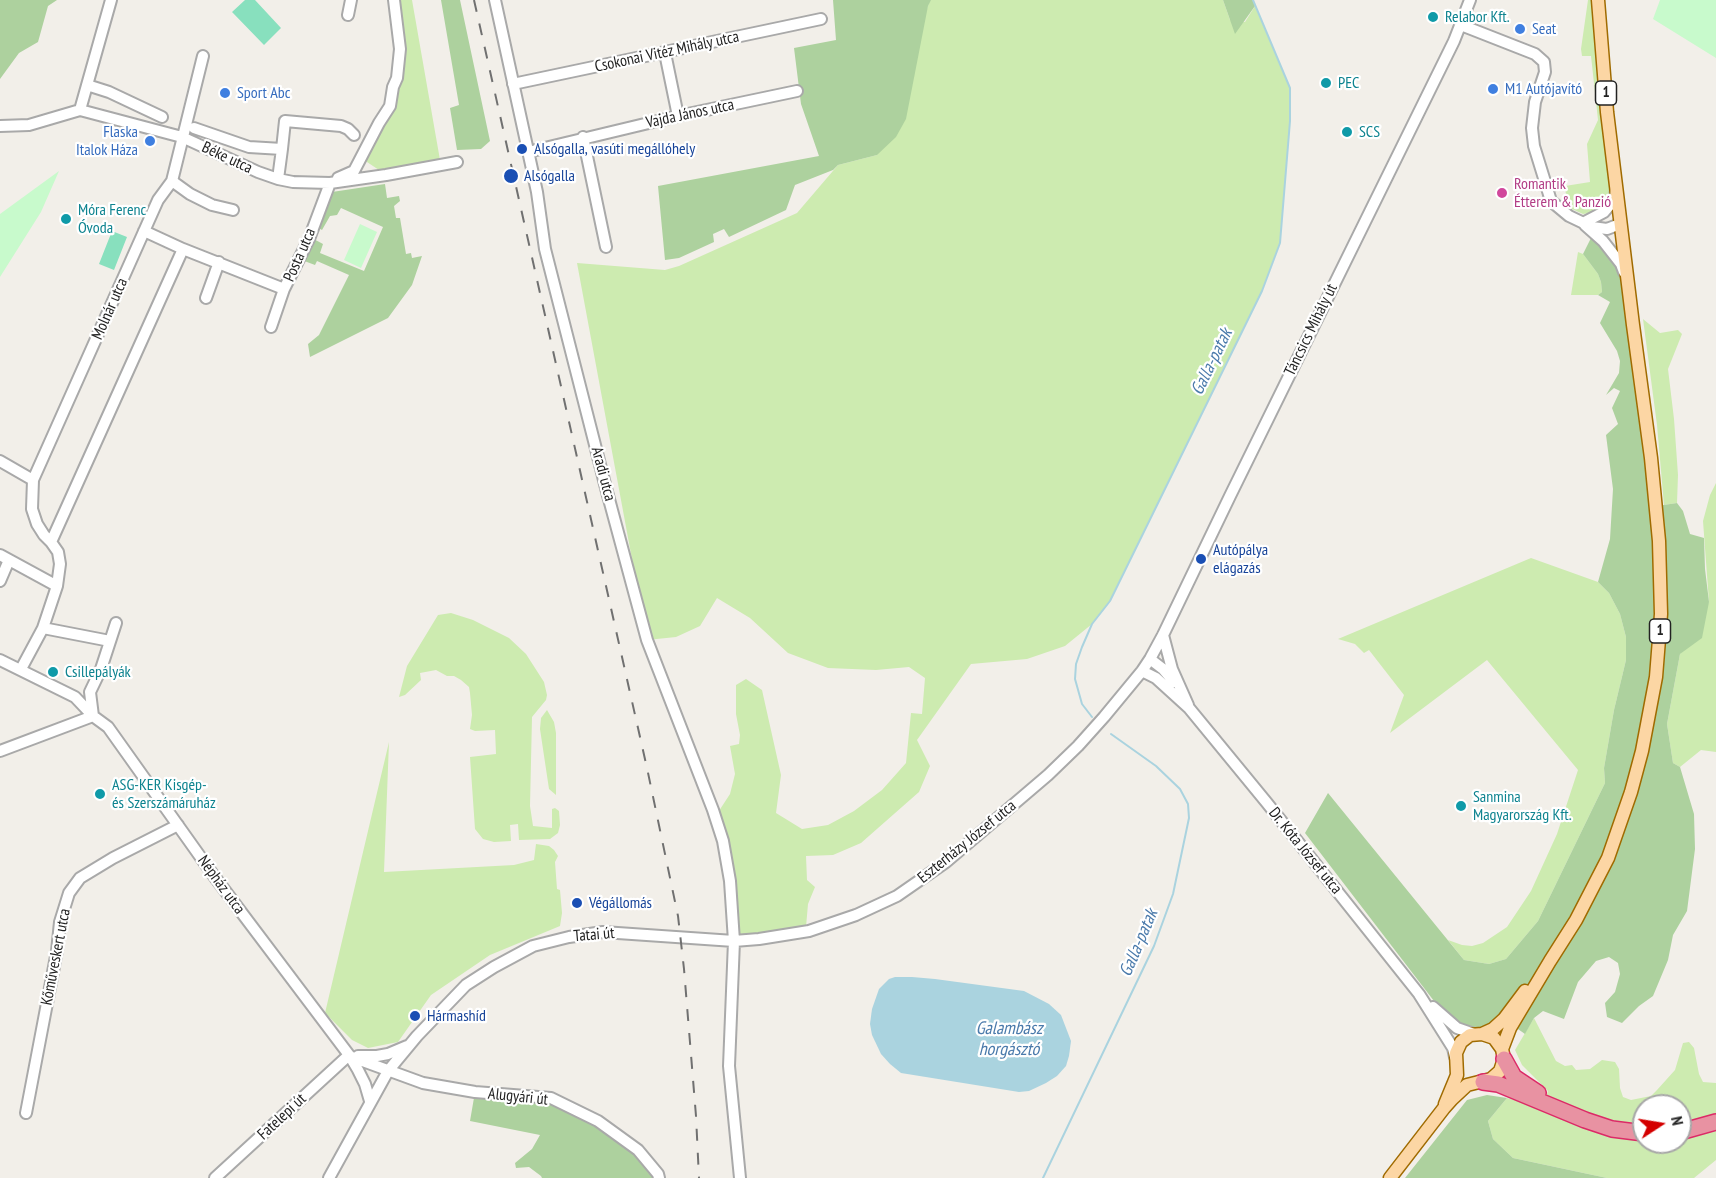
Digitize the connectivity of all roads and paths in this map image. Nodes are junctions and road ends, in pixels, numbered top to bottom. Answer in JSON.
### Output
{"nodes":[{"id":1,"x":111,"y":0,"type":"edge"},
{"id":2,"x":351,"y":0,"type":"edge"},
{"id":3,"x":394,"y":0,"type":"edge"},
{"id":4,"x":495,"y":0,"type":"edge"},
{"id":5,"x":1470,"y":0,"type":"edge"},
{"id":6,"x":1598,"y":0,"type":"edge"},
{"id":7,"x":348,"y":15,"type":"dead end"},
{"id":8,"x":821,"y":19,"type":"dead end"},
{"id":9,"x":1461,"y":25,"type":"junction"},
{"id":10,"x":665,"y":53,"type":"junction"},
{"id":11,"x":203,"y":56,"type":"dead end"},
{"id":12,"x":513,"y":84,"type":"junction"},
{"id":13,"x":87,"y":85,"type":"junction"},
{"id":14,"x":797,"y":91,"type":"dead end"},
{"id":15,"x":80,"y":110,"type":"junction"},
{"id":16,"x":678,"y":116,"type":"junction"},
{"id":17,"x":162,"y":117,"type":"dead end"},
{"id":18,"x":0,"y":126,"type":"edge"},
{"id":19,"x":194,"y":128,"type":"dead end"},
{"id":20,"x":354,"y":135,"type":"dead end"},
{"id":21,"x":182,"y":137,"type":"junction"},
{"id":22,"x":583,"y":137,"type":"junction"},
{"id":23,"x":282,"y":149,"type":"junction"},
{"id":24,"x":528,"y":152,"type":"junction"},
{"id":25,"x":457,"y":162,"type":"dead end"},
{"id":26,"x":278,"y":179,"type":"junction"},
{"id":27,"x":172,"y":181,"type":"junction"},
{"id":28,"x":330,"y":183,"type":"junction"},
{"id":29,"x":1616,"y":186,"type":"junction"},
{"id":30,"x":233,"y":210,"type":"dead end"},
{"id":31,"x":1582,"y":222,"type":"junction"},
{"id":32,"x":1620,"y":224,"type":"junction"},
{"id":33,"x":144,"y":231,"type":"junction"},
{"id":34,"x":606,"y":247,"type":"dead end"},
{"id":35,"x":183,"y":249,"type":"junction"},
{"id":36,"x":219,"y":262,"type":"junction"},
{"id":37,"x":1628,"y":280,"type":"junction"},
{"id":38,"x":284,"y":289,"type":"junction"},
{"id":39,"x":206,"y":298,"type":"dead end"},
{"id":40,"x":271,"y":327,"type":"dead end"},
{"id":41,"x":0,"y":461,"type":"edge"},
{"id":42,"x":33,"y":480,"type":"junction"},
{"id":43,"x":51,"y":542,"type":"junction"},
{"id":44,"x":4,"y":558,"type":"edge"},
{"id":45,"x":0,"y":581,"type":"edge"},
{"id":46,"x":57,"y":586,"type":"junction"},
{"id":47,"x":116,"y":624,"type":"dead end"},
{"id":48,"x":43,"y":628,"type":"junction"},
{"id":49,"x":1163,"y":635,"type":"junction"},
{"id":50,"x":111,"y":641,"type":"junction"},
{"id":51,"x":1150,"y":659,"type":"junction"},
{"id":52,"x":0,"y":660,"type":"edge"},
{"id":53,"x":21,"y":669,"type":"junction"},
{"id":54,"x":1142,"y":670,"type":"junction"},
{"id":55,"x":1181,"y":692,"type":"junction"},
{"id":56,"x":1189,"y":708,"type":"junction"},
{"id":57,"x":93,"y":716,"type":"junction"},
{"id":58,"x":0,"y":751,"type":"edge"},
{"id":59,"x":178,"y":825,"type":"junction"},
{"id":60,"x":734,"y":941,"type":"junction"},
{"id":61,"x":1550,"y":961,"type":"junction"},
{"id":62,"x":1419,"y":994,"type":"junction"},
{"id":63,"x":1478,"y":1034,"type":"junction"},
{"id":64,"x":411,"y":1045,"type":"junction"},
{"id":65,"x":1503,"y":1054,"type":"junction"},
{"id":66,"x":349,"y":1055,"type":"junction"},
{"id":67,"x":1456,"y":1061,"type":"junction"},
{"id":68,"x":388,"y":1071,"type":"junction"},
{"id":69,"x":1483,"y":1082,"type":"junction"},
{"id":70,"x":370,"y":1101,"type":"junction"},
{"id":71,"x":1557,"y":1107,"type":"junction"},
{"id":72,"x":1444,"y":1108,"type":"junction"},
{"id":73,"x":26,"y":1113,"type":"dead end"},
{"id":74,"x":1716,"y":1122,"type":"edge"},
{"id":75,"x":1692,"y":1129,"type":"edge"},
{"id":76,"x":1632,"y":1132,"type":"edge"},
{"id":77,"x":214,"y":1178,"type":"edge"},
{"id":78,"x":329,"y":1178,"type":"edge"},
{"id":79,"x":659,"y":1178,"type":"edge"},
{"id":80,"x":740,"y":1178,"type":"edge"},
{"id":81,"x":1390,"y":1178,"type":"edge"}],
"edges":[{"from":1,"to":13,"type":"street"},
{"from":2,"to":7,"type":"street"},
{"from":3,"to":28,"type":"street"},
{"from":4,"to":12,"type":"street","name":"Aradi utca"},
{"from":5,"to":9,"type":"street","name":"Táncsics Mihály út"},
{"from":6,"to":29,"type":"main road","number":"1"},
{"from":8,"to":10,"type":"street","name":"Csokonai Vitéz Mihály utca"},
{"from":9,"to":31,"type":"street"},
{"from":9,"to":49,"type":"street","name":"Táncsics Mihály út"},
{"from":10,"to":12,"type":"street","name":"Csokonai Vitéz Mihály utca"},
{"from":10,"to":16,"type":"street"},
{"from":11,"to":21,"type":"street","name":"Molnár utca"},
{"from":12,"to":24,"type":"street","name":"Aradi utca"},
{"from":13,"to":15,"type":"street"},
{"from":13,"to":17,"type":"street"},
{"from":14,"to":16,"type":"street","name":"Vajda János utca"},
{"from":15,"to":18,"type":"street"},
{"from":15,"to":21,"type":"street","name":"Béke utca"},
{"from":16,"to":22,"type":"street","name":"Vajda János utca"},
{"from":19,"to":23,"type":"street"},
{"from":20,"to":23,"type":"street"},
{"from":21,"to":26,"type":"street","name":"Béke utca"},
{"from":21,"to":27,"type":"street","name":"Molnár utca"},
{"from":22,"to":24,"type":"street","name":"Vajda János utca"},
{"from":22,"to":34,"type":"street"},
{"from":23,"to":26,"type":"street"},
{"from":24,"to":60,"type":"street","name":"Aradi utca"},
{"from":25,"to":28,"type":"street","name":"Béke utca"},
{"from":26,"to":28,"type":"street","name":"Béke utca"},
{"from":27,"to":30,"type":"street"},
{"from":27,"to":33,"type":"street","name":"Molnár utca"},
{"from":28,"to":38,"type":"street","name":"Posta utca"},
{"from":29,"to":31,"type":"street"},
{"from":29,"to":32,"type":"main road","number":"1"},
{"from":31,"to":32,"type":"street"},
{"from":31,"to":37,"type":"street"},
{"from":32,"to":37,"type":"main road","number":"1"},
{"from":33,"to":35,"type":"street"},
{"from":33,"to":42,"type":"street","name":"Molnár utca"},
{"from":35,"to":36,"type":"street"},
{"from":35,"to":43,"type":"street"},
{"from":36,"to":38,"type":"street"},
{"from":36,"to":39,"type":"street"},
{"from":37,"to":61,"type":"main road","number":"1"},
{"from":38,"to":40,"type":"street","name":"Posta utca"},
{"from":41,"to":42,"type":"street"},
{"from":42,"to":43,"type":"street","name":"Molnár utca"},
{"from":43,"to":46,"type":"street","name":"Molnár utca"},
{"from":44,"to":45,"type":"street"},
{"from":44,"to":46,"type":"street"},
{"from":46,"to":48,"type":"street","name":"Molnár utca"},
{"from":47,"to":50,"type":"street"},
{"from":48,"to":50,"type":"street"},
{"from":48,"to":53,"type":"street","name":"Molnár utca"},
{"from":49,"to":51,"type":"street","name":"Táncsics Mihály út"},
{"from":49,"to":55,"type":"street","name":"Dr. Kóta József utca"},
{"from":50,"to":57,"type":"street"},
{"from":51,"to":54,"type":"street","name":"Eszterházy József utca"},
{"from":51,"to":55,"type":"street","name":"Dr. Kóta József utca"},
{"from":52,"to":53,"type":"street","name":"Népház utca"},
{"from":53,"to":57,"type":"street","name":"Népház utca"},
{"from":54,"to":56,"type":"street","name":"Dr. Kóta József utca"},
{"from":54,"to":60,"type":"street","name":"Eszterházy József utca"},
{"from":55,"to":56,"type":"street","name":"Dr. Kóta József utca"},
{"from":56,"to":62,"type":"street","name":"Dr. Kóta József utca"},
{"from":57,"to":58,"type":"street"},
{"from":57,"to":59,"type":"street","name":"Népház utca"},
{"from":59,"to":66,"type":"street","name":"Népház utca"},
{"from":59,"to":73,"type":"street","name":"Kőműveskert utca"},
{"from":60,"to":64,"type":"street","name":"Tatai út"},
{"from":60,"to":80,"type":"street"},
{"from":61,"to":63,"type":"main road","number":"1"},
{"from":61,"to":65,"type":"main road","number":"1"},
{"from":62,"to":63,"type":"street"},
{"from":62,"to":67,"type":"street"},
{"from":63,"to":65,"type":"main road"},
{"from":63,"to":67,"type":"main road","number":"1"},
{"from":64,"to":66,"type":"street"},
{"from":64,"to":68,"type":"street","name":"Tatai út"},
{"from":65,"to":69,"type":"main road","number":"1"},
{"from":65,"to":71,"type":"highway"},
{"from":66,"to":68,"type":"street"},
{"from":66,"to":70,"type":"street","name":"Népház utca"},
{"from":66,"to":77,"type":"street","name":"Fatelepi út"},
{"from":67,"to":69,"type":"main road"},
{"from":67,"to":72,"type":"main road","number":"1"},
{"from":68,"to":70,"type":"street","name":"Tatai út"},
{"from":68,"to":79,"type":"street","name":"Alugyári út"},
{"from":69,"to":71,"type":"highway"},
{"from":69,"to":72,"type":"main road","number":"1"},
{"from":70,"to":78,"type":"street","name":"Tatai út"},
{"from":71,"to":76,"type":"highway"},
{"from":72,"to":81,"type":"main road","number":"1"},
{"from":74,"to":75,"type":"highway"}]}
